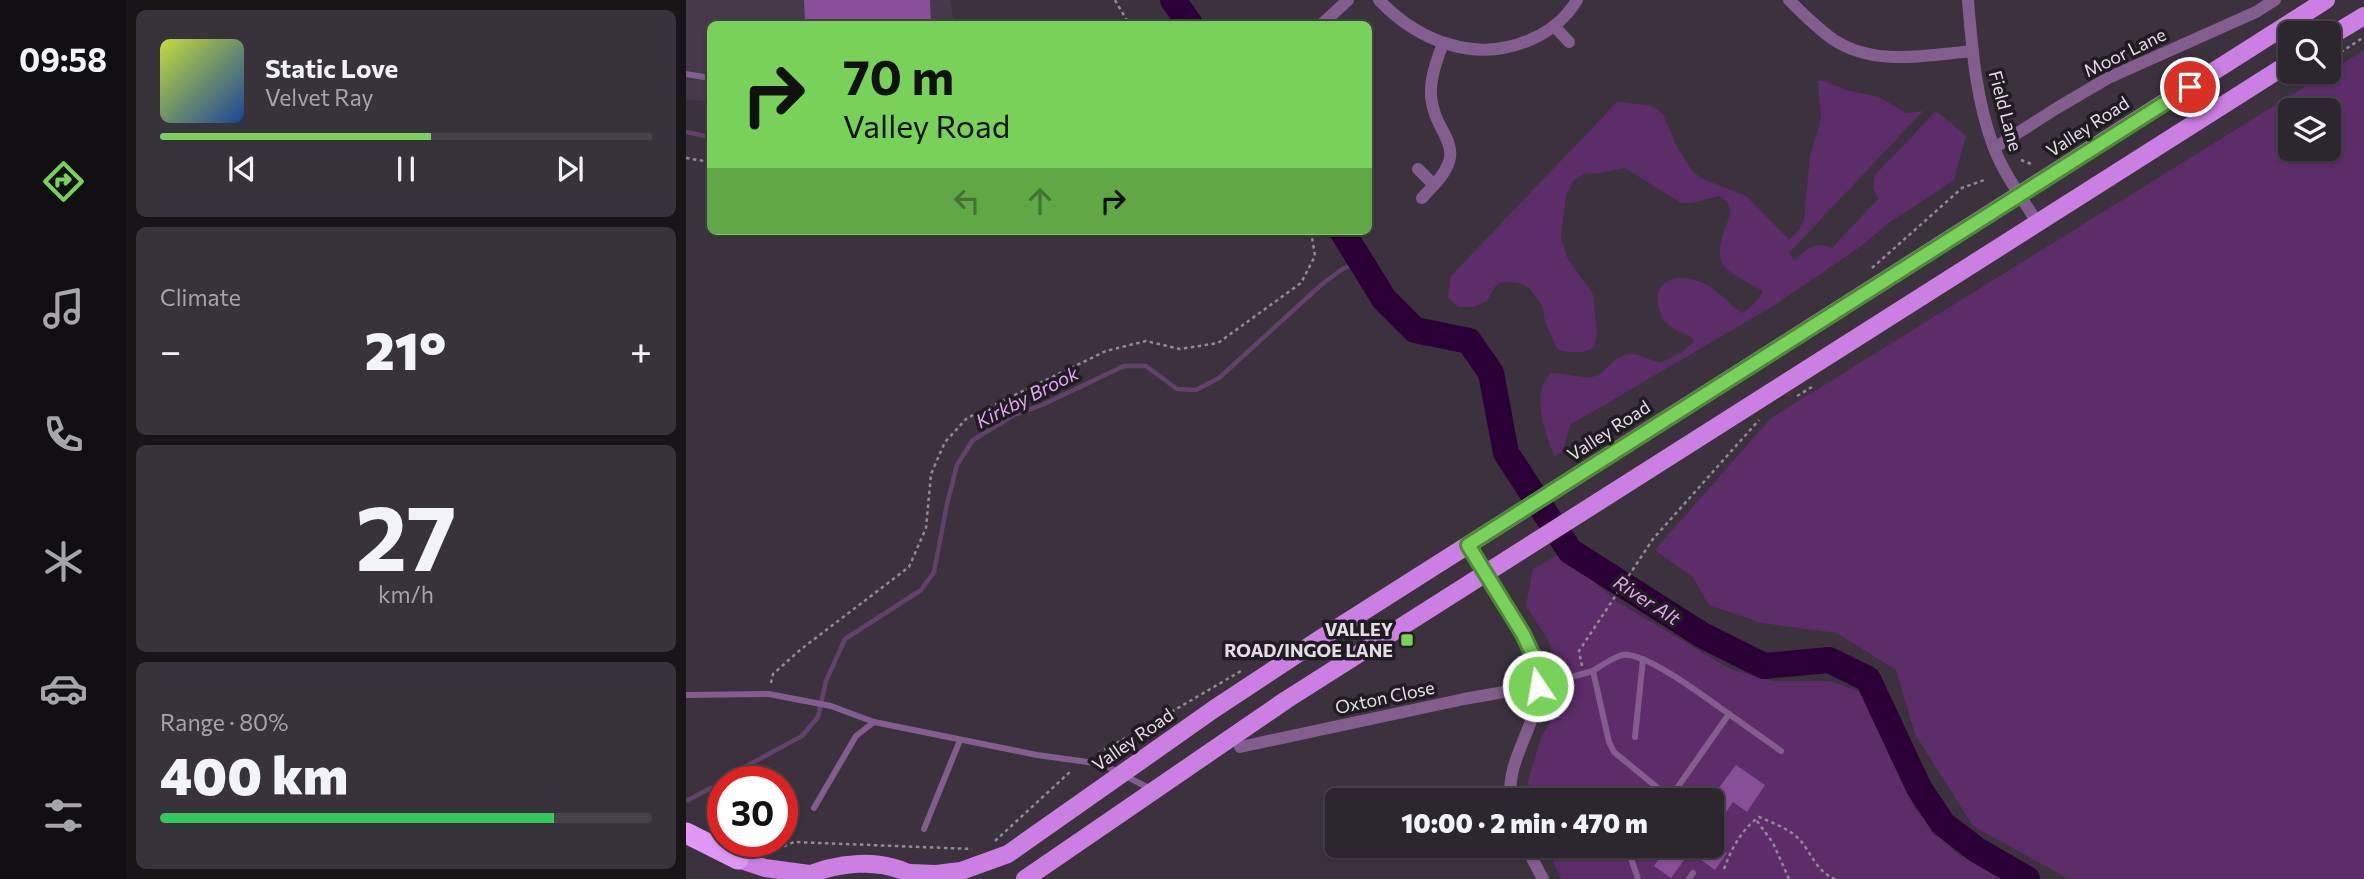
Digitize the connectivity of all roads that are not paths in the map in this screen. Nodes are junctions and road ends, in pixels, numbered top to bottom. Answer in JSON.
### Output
{"nodes":[{"id":1,"x":1348,"y":0,"type":"edge"},
{"id":2,"x":1379,"y":0,"type":"edge"},
{"id":3,"x":1577,"y":0,"type":"edge"},
{"id":4,"x":1789,"y":0,"type":"edge"},
{"id":5,"x":1968,"y":0,"type":"edge"},
{"id":6,"x":2275,"y":0,"type":"edge"},
{"id":7,"x":2326,"y":0,"type":"edge"},
{"id":8,"x":2364,"y":16,"type":"edge"},
{"id":9,"x":1325,"y":21,"type":"edge"},
{"id":10,"x":1554,"y":26,"type":"junction"},
{"id":11,"x":2341,"y":30,"type":"edge"},
{"id":12,"x":1569,"y":42,"type":"dead end"},
{"id":13,"x":1443,"y":43,"type":"junction"},
{"id":14,"x":1973,"y":51,"type":"junction"},
{"id":15,"x":2278,"y":70,"type":"edge"},
{"id":16,"x":686,"y":74,"type":"edge"},
{"id":17,"x":707,"y":78,"type":"edge"},
{"id":18,"x":1994,"y":148,"type":"junction"},
{"id":19,"x":1418,"y":169,"type":"dead end"},
{"id":20,"x":1434,"y":185,"type":"junction"},
{"id":21,"x":2020,"y":194,"type":"junction"},
{"id":22,"x":1422,"y":198,"type":"dead end"},
{"id":23,"x":2037,"y":222,"type":"junction"},
{"id":24,"x":1468,"y":545,"type":"junction"},
{"id":25,"x":1486,"y":573,"type":"junction"},
{"id":26,"x":1643,"y":659,"type":"junction"},
{"id":27,"x":1593,"y":671,"type":"junction"},
{"id":28,"x":1538,"y":686,"type":"junction"},
{"id":29,"x":686,"y":695,"type":"edge"},
{"id":30,"x":1729,"y":713,"type":"junction"},
{"id":31,"x":874,"y":722,"type":"junction"},
{"id":32,"x":1635,"y":737,"type":"dead end"},
{"id":33,"x":960,"y":740,"type":"junction"},
{"id":34,"x":1240,"y":747,"type":"dead end"},
{"id":35,"x":1781,"y":751,"type":"dead end"},
{"id":36,"x":1121,"y":774,"type":"junction"},
{"id":37,"x":1511,"y":788,"type":"edge"},
{"id":38,"x":1656,"y":788,"type":"edge"},
{"id":39,"x":1677,"y":788,"type":"edge"},
{"id":40,"x":1153,"y":790,"type":"junction"},
{"id":41,"x":814,"y":808,"type":"dead end"},
{"id":42,"x":923,"y":829,"type":"dead end"},
{"id":43,"x":686,"y":833,"type":"edge"},
{"id":44,"x":1532,"y":858,"type":"edge"},
{"id":45,"x":1631,"y":858,"type":"edge"},
{"id":46,"x":738,"y":859,"type":"joint"},
{"id":47,"x":914,"y":876,"type":"edge"},
{"id":48,"x":804,"y":877,"type":"edge"},
{"id":49,"x":1025,"y":879,"type":"edge"},
{"id":50,"x":1543,"y":879,"type":"edge"},
{"id":51,"x":1638,"y":879,"type":"edge"}],
"edges":[{"from":1,"to":9,"type":"street"},
{"from":2,"to":13,"type":"street"},
{"from":3,"to":10,"type":"street"},
{"from":4,"to":14,"type":"street"},
{"from":5,"to":14,"type":"street","name":"Field Lane"},
{"from":6,"to":18,"type":"street","name":"Moor Lane"},
{"from":7,"to":21,"type":"main road","name":"Valley Road"},
{"from":8,"to":11,"type":"main road"},
{"from":10,"to":12,"type":"street"},
{"from":10,"to":13,"type":"street"},
{"from":13,"to":20,"type":"street"},
{"from":14,"to":18,"type":"street","name":"Field Lane"},
{"from":15,"to":23,"type":"main road"},
{"from":16,"to":17,"type":"lane"},
{"from":18,"to":21,"type":"street","name":"Field Lane"},
{"from":19,"to":20,"type":"street"},
{"from":20,"to":22,"type":"street"},
{"from":21,"to":23,"type":"street","name":"Field Lane"},
{"from":21,"to":24,"type":"main road","name":"Valley Road"},
{"from":23,"to":25,"type":"main road"},
{"from":24,"to":25,"type":"street"},
{"from":24,"to":36,"type":"main road","name":"Valley Road"},
{"from":25,"to":28,"type":"street"},
{"from":25,"to":40,"type":"main road"},
{"from":26,"to":27,"type":"lane"},
{"from":26,"to":30,"type":"lane"},
{"from":26,"to":32,"type":"lane"},
{"from":27,"to":28,"type":"lane"},
{"from":27,"to":38,"type":"lane"},
{"from":28,"to":34,"type":"street","name":"Oxton Close"},
{"from":28,"to":37,"type":"street"},
{"from":29,"to":31,"type":"lane"},
{"from":30,"to":35,"type":"lane"},
{"from":30,"to":39,"type":"lane"},
{"from":31,"to":33,"type":"lane"},
{"from":31,"to":41,"type":"lane"},
{"from":33,"to":36,"type":"lane"},
{"from":33,"to":42,"type":"lane"},
{"from":36,"to":40,"type":"lane"},
{"from":36,"to":47,"type":"main road","name":"Valley Road"},
{"from":40,"to":49,"type":"main road"},
{"from":43,"to":46,"type":"highway"},
{"from":44,"to":50,"type":"street"},
{"from":45,"to":51,"type":"lane"},
{"from":46,"to":48,"type":"main road"},
{"from":47,"to":48,"type":"main road","name":"Valley Road"}]}
